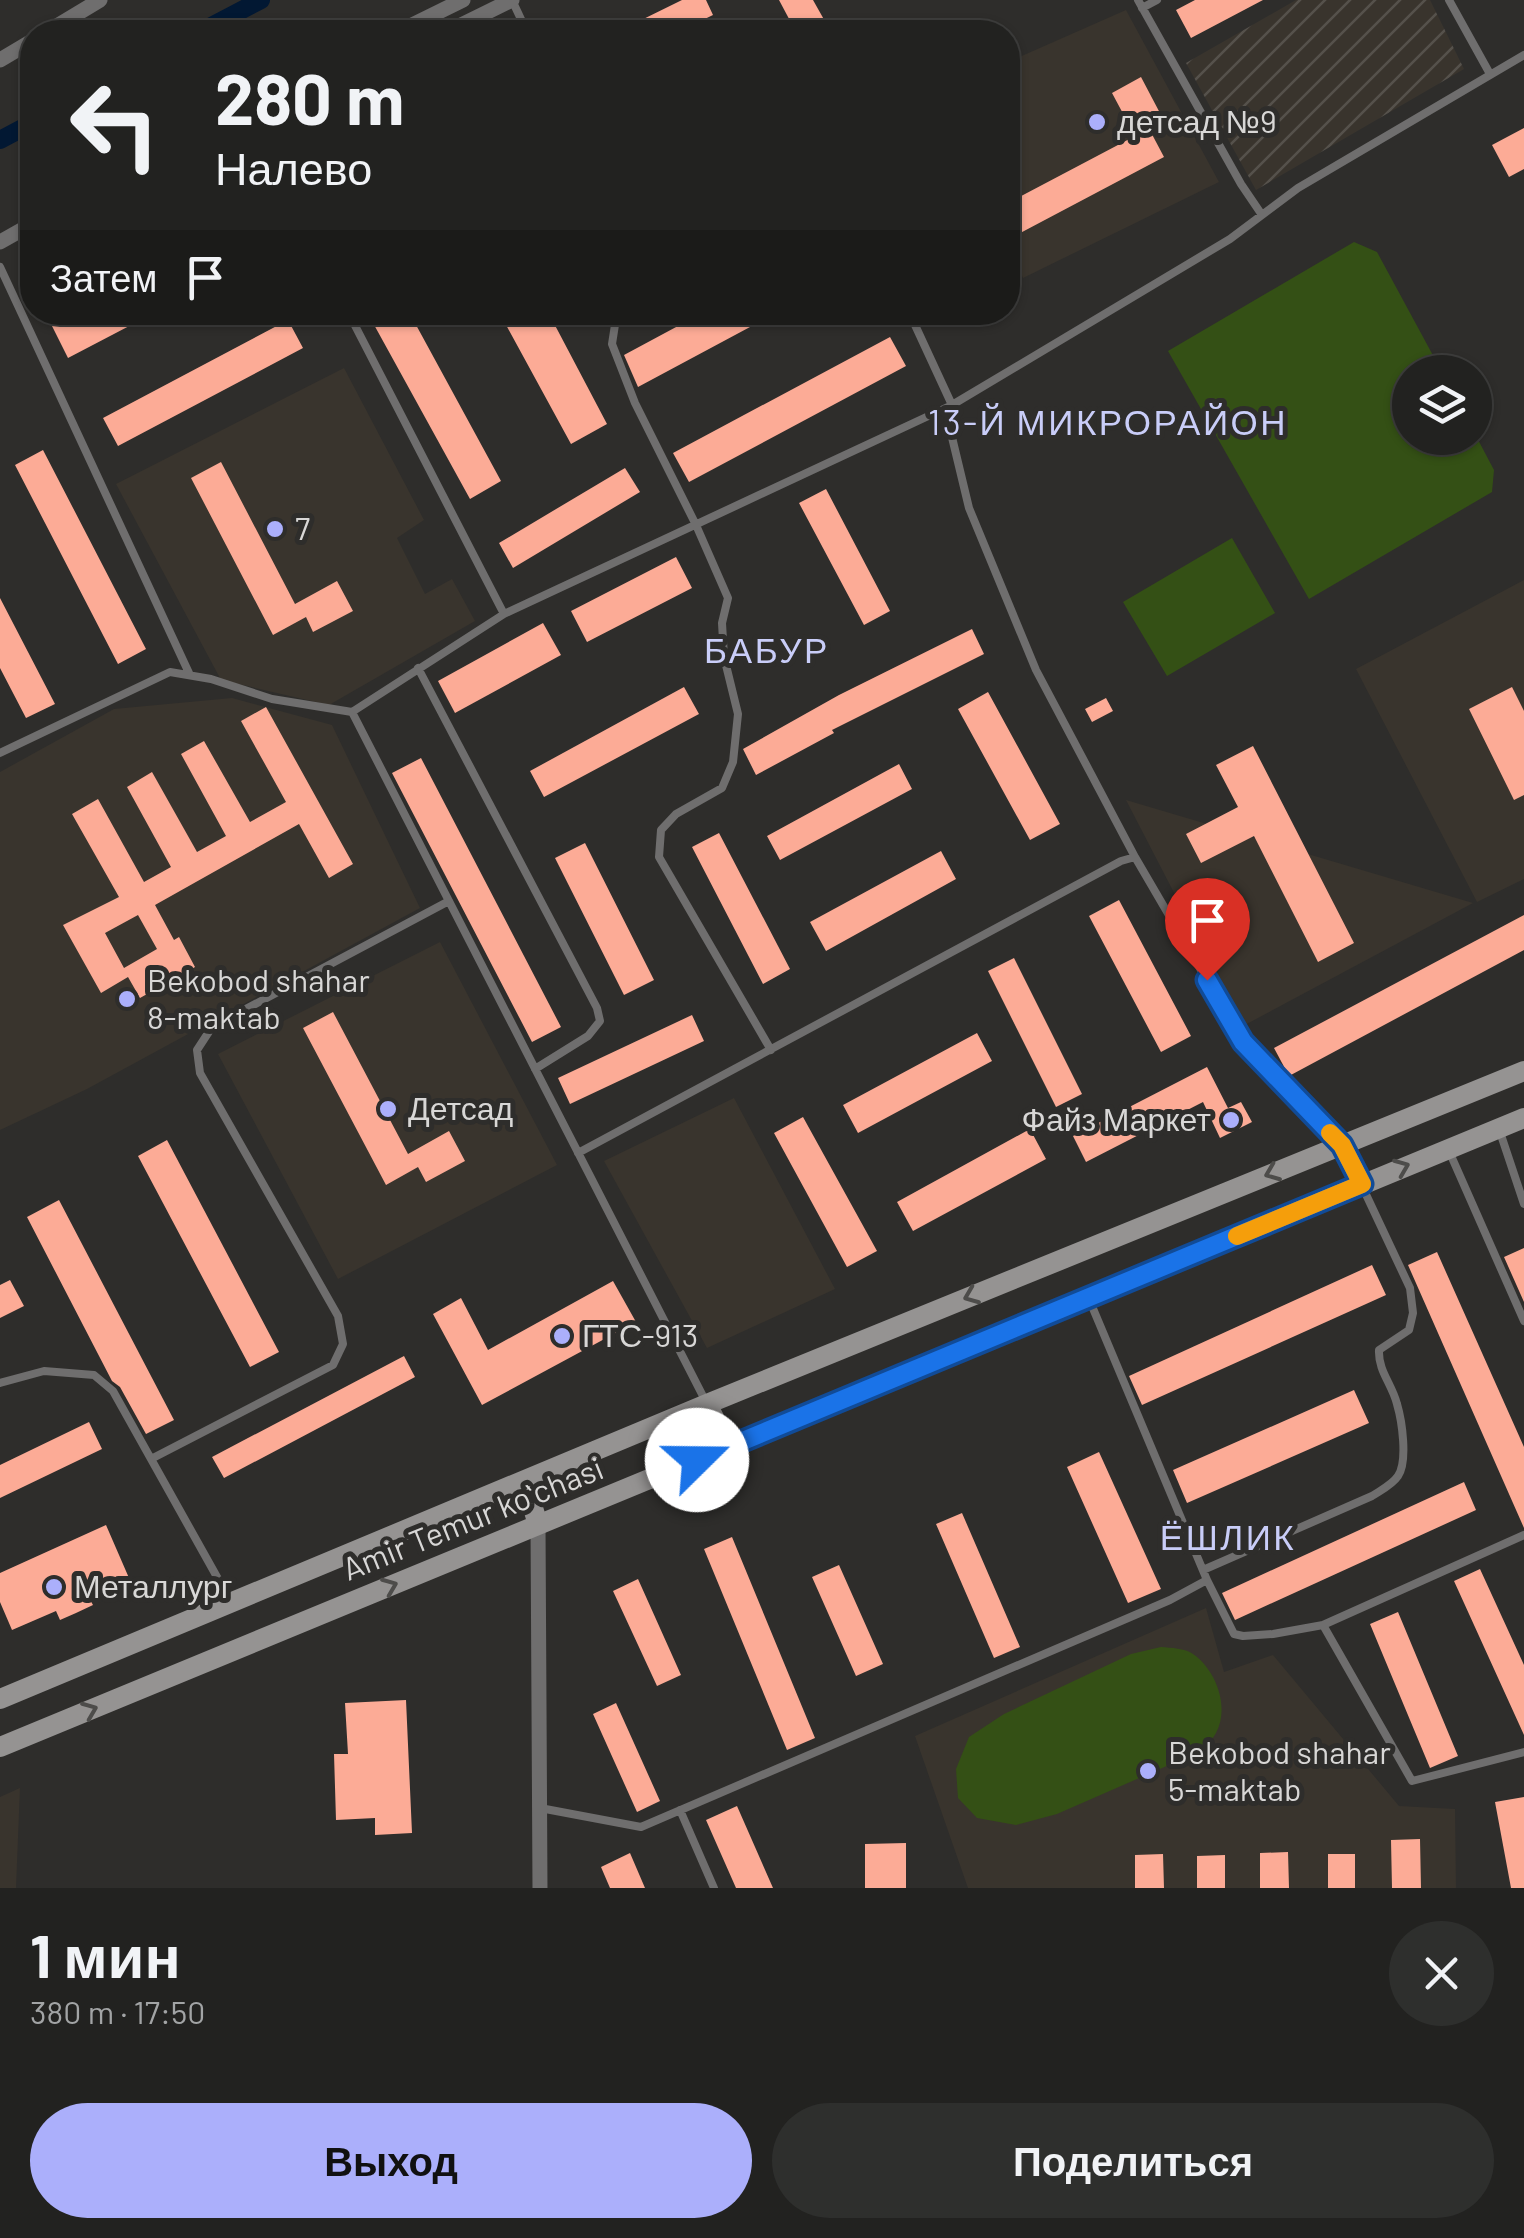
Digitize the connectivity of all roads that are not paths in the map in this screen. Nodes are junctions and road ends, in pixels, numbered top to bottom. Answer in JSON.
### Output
{"nodes":[{"id":1,"x":100,"y":0,"type":"edge"},
{"id":2,"x":463,"y":0,"type":"edge"},
{"id":3,"x":512,"y":0,"type":"edge"},
{"id":4,"x":1157,"y":0,"type":"edge"},
{"id":5,"x":1449,"y":0,"type":"edge"},
{"id":6,"x":1140,"y":4,"type":"edge"},
{"id":7,"x":67,"y":20,"type":"edge"},
{"id":8,"x":422,"y":20,"type":"edge"},
{"id":9,"x":471,"y":20,"type":"edge"},
{"id":10,"x":1524,"y":54,"type":"edge"},
{"id":11,"x":1490,"y":74,"type":"junction"},
{"id":12,"x":1262,"y":215,"type":"junction"},
{"id":13,"x":0,"y":266,"type":"edge"},
{"id":14,"x":20,"y":309,"type":"edge"},
{"id":15,"x":27,"y":325,"type":"edge"},
{"id":16,"x":355,"y":325,"type":"edge"},
{"id":17,"x":615,"y":325,"type":"edge"},
{"id":18,"x":915,"y":325,"type":"edge"},
{"id":19,"x":952,"y":404,"type":"junction"},
{"id":20,"x":696,"y":524,"type":"junction"},
{"id":21,"x":504,"y":614,"type":"junction"},
{"id":22,"x":418,"y":668,"type":"junction"},
{"id":23,"x":189,"y":673,"type":"junction"},
{"id":24,"x":352,"y":712,"type":"junction"},
{"id":25,"x":0,"y":753,"type":"edge"},
{"id":26,"x":1135,"y":857,"type":"junction"},
{"id":27,"x":449,"y":901,"type":"junction"},
{"id":28,"x":771,"y":1050,"type":"junction"},
{"id":29,"x":535,"y":1069,"type":"junction"},
{"id":30,"x":1524,"y":1071,"type":"edge"},
{"id":31,"x":1524,"y":1118,"type":"edge"},
{"id":32,"x":1498,"y":1128,"type":"junction"},
{"id":33,"x":1342,"y":1145,"type":"junction"},
{"id":34,"x":1448,"y":1149,"type":"junction"},
{"id":35,"x":578,"y":1153,"type":"junction"},
{"id":36,"x":1362,"y":1184,"type":"junction"},
{"id":37,"x":1524,"y":1204,"type":"edge"},
{"id":38,"x":1088,"y":1297,"type":"junction"},
{"id":39,"x":1524,"y":1321,"type":"edge"},
{"id":40,"x":0,"y":1383,"type":"edge"},
{"id":41,"x":707,"y":1404,"type":"junction"},
{"id":42,"x":729,"y":1447,"type":"junction"},
{"id":43,"x":151,"y":1459,"type":"junction"},
{"id":44,"x":525,"y":1480,"type":"junction"},
{"id":45,"x":538,"y":1525,"type":"junction"},
{"id":46,"x":1524,"y":1535,"type":"edge"},
{"id":47,"x":1202,"y":1570,"type":"junction"},
{"id":48,"x":1207,"y":1580,"type":"junction"},
{"id":49,"x":231,"y":1602,"type":"junction"},
{"id":50,"x":1323,"y":1625,"type":"junction"},
{"id":51,"x":0,"y":1699,"type":"edge"},
{"id":52,"x":0,"y":1747,"type":"edge"},
{"id":53,"x":1524,"y":1752,"type":"edge"},
{"id":54,"x":540,"y":1808,"type":"junction"},
{"id":55,"x":680,"y":1810,"type":"junction"},
{"id":56,"x":540,"y":1888,"type":"edge"},
{"id":57,"x":714,"y":1888,"type":"edge"}],
"edges":[{"from":1,"to":7,"type":"street"},
{"from":2,"to":8,"type":"street"},
{"from":3,"to":9,"type":"street"},
{"from":4,"to":6,"type":"lane"},
{"from":5,"to":11,"type":"lane"},
{"from":6,"to":12,"type":"lane"},
{"from":10,"to":11,"type":"lane"},
{"from":11,"to":12,"type":"lane"},
{"from":12,"to":19,"type":"lane"},
{"from":13,"to":14,"type":"lane"},
{"from":15,"to":23,"type":"lane"},
{"from":16,"to":21,"type":"lane"},
{"from":17,"to":20,"type":"lane"},
{"from":18,"to":19,"type":"lane"},
{"from":19,"to":20,"type":"lane"},
{"from":19,"to":26,"type":"lane"},
{"from":20,"to":21,"type":"lane"},
{"from":20,"to":28,"type":"lane"},
{"from":21,"to":22,"type":"lane"},
{"from":22,"to":24,"type":"lane"},
{"from":22,"to":29,"type":"lane"},
{"from":23,"to":24,"type":"lane"},
{"from":23,"to":25,"type":"lane"},
{"from":24,"to":27,"type":"lane"},
{"from":26,"to":28,"type":"lane"},
{"from":26,"to":33,"type":"lane"},
{"from":27,"to":29,"type":"lane"},
{"from":27,"to":43,"type":"lane"},
{"from":28,"to":35,"type":"lane"},
{"from":29,"to":35,"type":"lane"},
{"from":30,"to":33,"type":"street","name":"Amir Temur koʻchasi"},
{"from":31,"to":32,"type":"street","name":"Amir Temur koʻchasi"},
{"from":32,"to":34,"type":"street","name":"Amir Temur koʻchasi"},
{"from":32,"to":37,"type":"lane"},
{"from":33,"to":36,"type":"street"},
{"from":33,"to":41,"type":"street","name":"Amir Temur koʻchasi","one_way":true},
{"from":36,"to":34,"type":"street","name":"Amir Temur koʻchasi","one_way":true},
{"from":34,"to":39,"type":"lane"},
{"from":35,"to":41,"type":"lane"},
{"from":36,"to":38,"type":"street","name":"Amir Temur koʻchasi"},
{"from":36,"to":47,"type":"lane"},
{"from":38,"to":42,"type":"street","name":"Amir Temur koʻchasi"},
{"from":38,"to":47,"type":"lane"},
{"from":40,"to":43,"type":"lane"},
{"from":41,"to":42,"type":"street"},
{"from":41,"to":44,"type":"street","name":"Amir Temur koʻchasi"},
{"from":42,"to":45,"type":"street","name":"Amir Temur koʻchasi"},
{"from":43,"to":49,"type":"lane"},
{"from":44,"to":45,"type":"street"},
{"from":44,"to":49,"type":"street","name":"Amir Temur koʻchasi"},
{"from":52,"to":45,"type":"street","name":"Amir Temur koʻchasi","one_way":true},
{"from":45,"to":54,"type":"street"},
{"from":46,"to":50,"type":"lane"},
{"from":47,"to":48,"type":"lane"},
{"from":48,"to":50,"type":"lane"},
{"from":48,"to":55,"type":"lane"},
{"from":49,"to":51,"type":"street","name":"Amir Temur koʻchasi"},
{"from":50,"to":53,"type":"lane"},
{"from":54,"to":55,"type":"lane"},
{"from":54,"to":56,"type":"street"},
{"from":55,"to":57,"type":"lane"}]}
